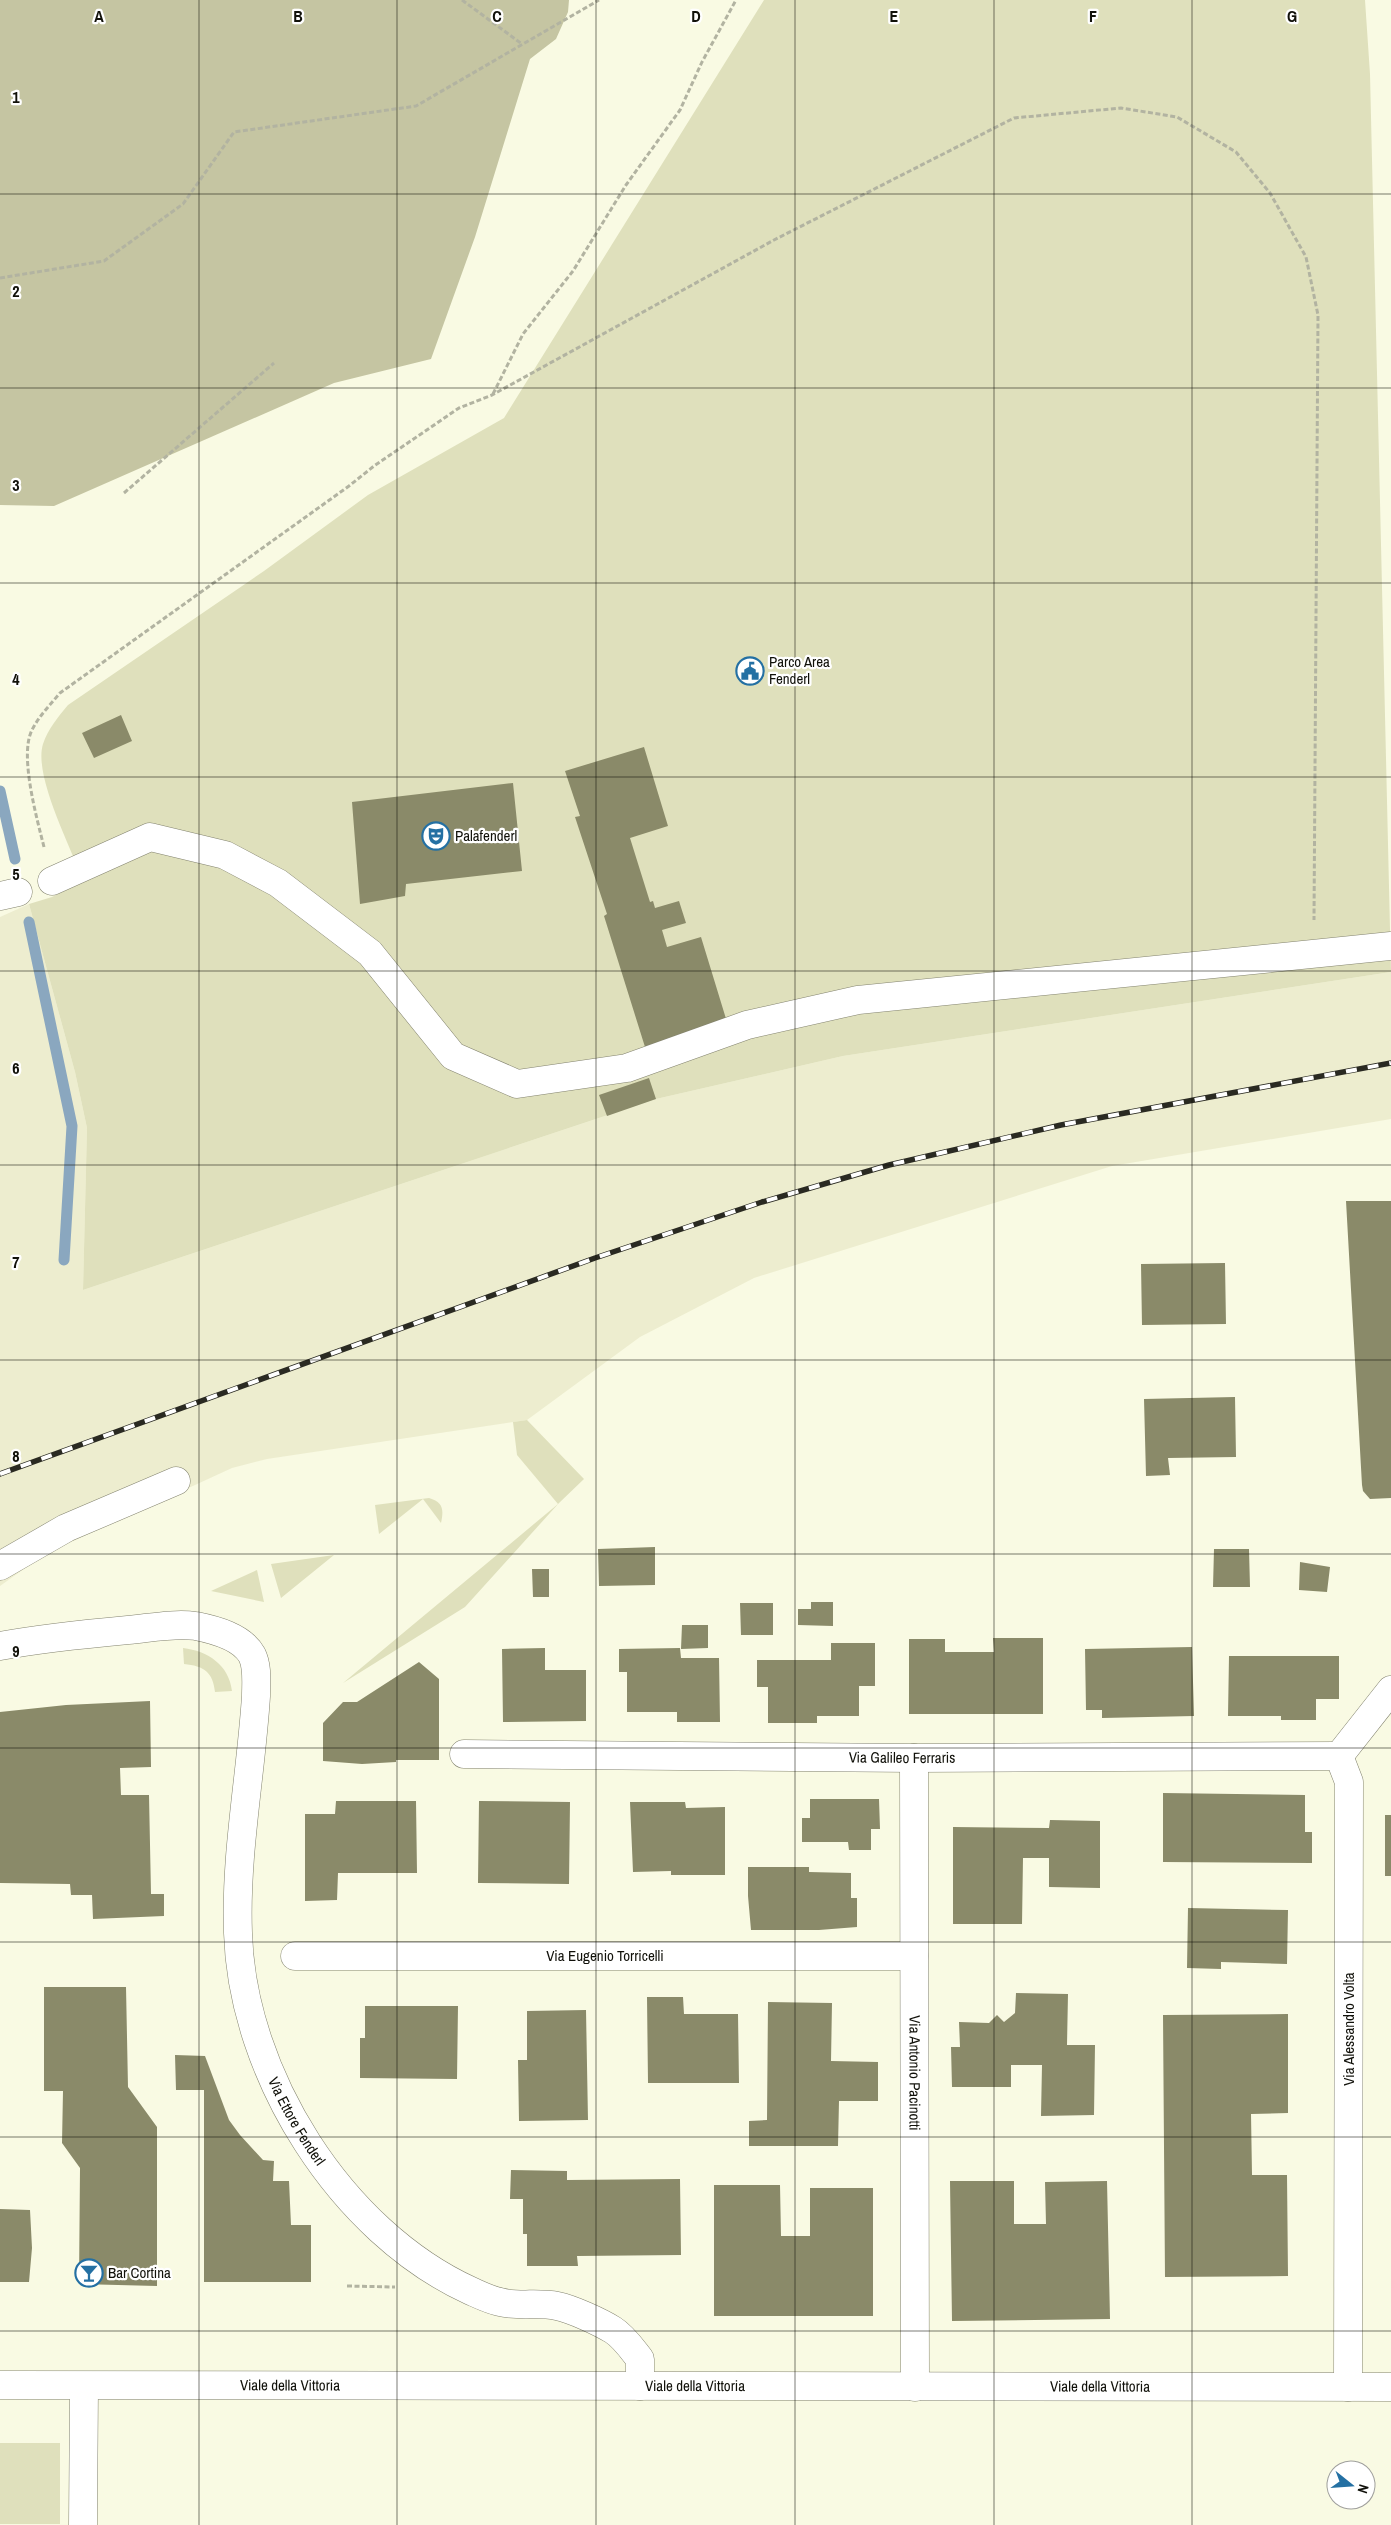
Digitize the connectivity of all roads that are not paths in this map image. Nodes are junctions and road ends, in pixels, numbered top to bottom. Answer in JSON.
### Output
{"nodes":[{"id":1,"x":52,"y":881,"type":"road end"},
{"id":2,"x":1391,"y":946,"type":"edge"},
{"id":3,"x":176,"y":1481,"type":"dead end"},
{"id":4,"x":0,"y":1566,"type":"edge"},
{"id":5,"x":0,"y":1646,"type":"edge"},
{"id":6,"x":1391,"y":1690,"type":"edge"},
{"id":7,"x":464,"y":1754,"type":"dead end"},
{"id":8,"x":1339,"y":1756,"type":"junction"},
{"id":9,"x":914,"y":1758,"type":"junction"},
{"id":10,"x":295,"y":1956,"type":"dead end"},
{"id":11,"x":914,"y":1956,"type":"junction"},
{"id":12,"x":0,"y":2385,"type":"edge"},
{"id":13,"x":84,"y":2386,"type":"junction"},
{"id":14,"x":640,"y":2386,"type":"junction"},
{"id":15,"x":915,"y":2387,"type":"junction"},
{"id":16,"x":1348,"y":2387,"type":"junction"},
{"id":17,"x":1391,"y":2387,"type":"edge"},
{"id":18,"x":83,"y":2525,"type":"edge"}],
"edges":[{"from":1,"to":2,"type":"street"},
{"from":3,"to":4,"type":"street"},
{"from":5,"to":14,"type":"street","name":"Via Ettore Fenderl"},
{"from":6,"to":8,"type":"street"},
{"from":7,"to":9,"type":"street","name":"Via Galileo Ferraris"},
{"from":8,"to":9,"type":"street","name":"Via Galileo Ferraris"},
{"from":8,"to":16,"type":"street","name":"Via Alessandro Volta"},
{"from":9,"to":11,"type":"street","name":"Via Antonio Pacinotti"},
{"from":10,"to":11,"type":"street","name":"Via Eugenio Torricelli"},
{"from":11,"to":15,"type":"street","name":"Via Antonio Pacinotti"},
{"from":12,"to":13,"type":"street","name":"Viale della Vittoria"},
{"from":13,"to":14,"type":"street","name":"Viale della Vittoria"},
{"from":13,"to":18,"type":"street"},
{"from":14,"to":15,"type":"street","name":"Viale della Vittoria"},
{"from":15,"to":16,"type":"street","name":"Viale della Vittoria"},
{"from":16,"to":17,"type":"street","name":"Viale della Vittoria"}]}
